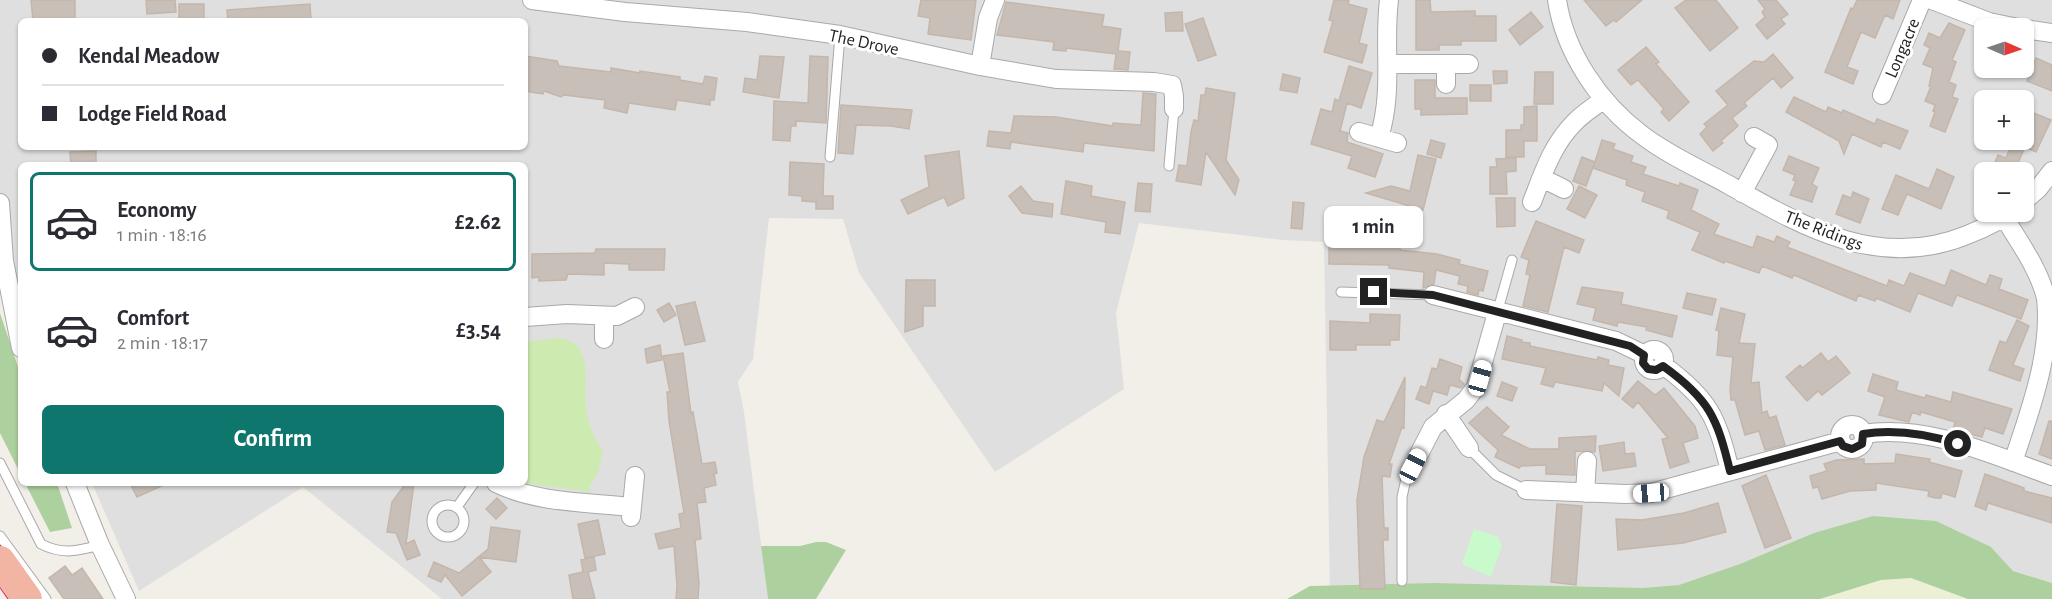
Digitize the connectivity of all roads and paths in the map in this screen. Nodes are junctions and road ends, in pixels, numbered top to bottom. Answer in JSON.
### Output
{"nodes":[{"id":1,"x":532,"y":0,"type":"edge"},
{"id":2,"x":995,"y":0,"type":"edge"},
{"id":3,"x":1389,"y":0,"type":"edge"},
{"id":4,"x":1557,"y":0,"type":"edge"},
{"id":5,"x":1922,"y":0,"type":"edge"},
{"id":6,"x":1932,"y":0,"type":"edge"},
{"id":7,"x":1979,"y":18,"type":"edge"},
{"id":8,"x":2034,"y":30,"type":"edge"},
{"id":9,"x":2052,"y":33,"type":"edge"},
{"id":10,"x":840,"y":35,"type":"junction"},
{"id":11,"x":1388,"y":64,"type":"junction"},
{"id":12,"x":1446,"y":64,"type":"junction"},
{"id":13,"x":1469,"y":64,"type":"dead end"},
{"id":14,"x":980,"y":66,"type":"junction"},
{"id":15,"x":1446,"y":84,"type":"dead end"},
{"id":16,"x":1882,"y":95,"type":"dead end"},
{"id":17,"x":1604,"y":99,"type":"junction"},
{"id":18,"x":1174,"y":109,"type":"joint"},
{"id":19,"x":1359,"y":132,"type":"dead end"},
{"id":20,"x":1754,"y":137,"type":"dead end"},
{"id":21,"x":1379,"y":138,"type":"junction"},
{"id":22,"x":1397,"y":143,"type":"dead end"},
{"id":23,"x":830,"y":157,"type":"dead end"},
{"id":24,"x":1169,"y":166,"type":"dead end"},
{"id":25,"x":2052,"y":171,"type":"edge"},
{"id":26,"x":1542,"y":178,"type":"junction"},
{"id":27,"x":1564,"y":189,"type":"dead end"},
{"id":28,"x":2034,"y":192,"type":"edge"},
{"id":29,"x":1742,"y":193,"type":"junction"},
{"id":30,"x":1532,"y":202,"type":"dead end"},
{"id":31,"x":0,"y":203,"type":"edge"},
{"id":32,"x":1992,"y":222,"type":"edge"},
{"id":33,"x":2011,"y":222,"type":"edge"},
{"id":34,"x":1512,"y":260,"type":"dead end"},
{"id":35,"x":1341,"y":292,"type":"dead end"},
{"id":36,"x":1433,"y":295,"type":"joint"},
{"id":37,"x":635,"y":308,"type":"dead end"},
{"id":38,"x":1497,"y":313,"type":"junction"},
{"id":39,"x":528,"y":317,"type":"edge"},
{"id":40,"x":604,"y":317,"type":"junction"},
{"id":41,"x":18,"y":336,"type":"edge"},
{"id":42,"x":604,"y":339,"type":"dead end"},
{"id":43,"x":2049,"y":363,"type":"edge"},
{"id":44,"x":1446,"y":414,"type":"junction"},
{"id":45,"x":1469,"y":448,"type":"joint"},
{"id":46,"x":1419,"y":452,"type":"joint"},
{"id":47,"x":1587,"y":462,"type":"dead end"},
{"id":48,"x":2013,"y":462,"type":"junction"},
{"id":49,"x":0,"y":463,"type":"edge"},
{"id":50,"x":1730,"y":471,"type":"junction"},
{"id":51,"x":635,"y":476,"type":"dead end"},
{"id":52,"x":2052,"y":476,"type":"edge"},
{"id":53,"x":76,"y":486,"type":"edge"},
{"id":54,"x":472,"y":486,"type":"edge"},
{"id":55,"x":502,"y":486,"type":"edge"},
{"id":56,"x":1526,"y":490,"type":"joint"},
{"id":57,"x":1585,"y":493,"type":"junction"},
{"id":58,"x":457,"y":507,"type":"dead end"},
{"id":59,"x":0,"y":537,"type":"edge"},
{"id":60,"x":100,"y":545,"type":"junction"},
{"id":61,"x":0,"y":561,"type":"edge"},
{"id":62,"x":1402,"y":580,"type":"dead end"},
{"id":63,"x":27,"y":599,"type":"edge"},
{"id":64,"x":46,"y":599,"type":"edge"},
{"id":65,"x":126,"y":599,"type":"edge"}],
"edges":[{"from":1,"to":10,"type":"street","name":"The Drove"},
{"from":2,"to":14,"type":"street"},
{"from":3,"to":11,"type":"street"},
{"from":4,"to":17,"type":"street","name":"The Ridings"},
{"from":5,"to":16,"type":"street","name":"Longacre"},
{"from":6,"to":7,"type":"street","name":"Longacre"},
{"from":8,"to":9,"type":"street"},
{"from":10,"to":14,"type":"street","name":"The Drove"},
{"from":10,"to":23,"type":"lane"},
{"from":11,"to":12,"type":"street"},
{"from":11,"to":21,"type":"street"},
{"from":12,"to":13,"type":"street"},
{"from":12,"to":15,"type":"street"},
{"from":14,"to":18,"type":"street","name":"The Drove"},
{"from":17,"to":26,"type":"street"},
{"from":17,"to":29,"type":"street","name":"The Ridings"},
{"from":18,"to":24,"type":"lane"},
{"from":19,"to":21,"type":"street"},
{"from":20,"to":29,"type":"street"},
{"from":21,"to":22,"type":"street"},
{"from":25,"to":28,"type":"street"},
{"from":26,"to":27,"type":"street"},
{"from":26,"to":30,"type":"street"},
{"from":29,"to":32,"type":"street","name":"The Ridings"},
{"from":31,"to":41,"type":"street"},
{"from":33,"to":43,"type":"street"},
{"from":34,"to":38,"type":"lane"},
{"from":35,"to":36,"type":"lane"},
{"from":36,"to":38,"type":"street"},
{"from":37,"to":40,"type":"street"},
{"from":38,"to":44,"type":"street"},
{"from":38,"to":50,"type":"street"},
{"from":39,"to":40,"type":"street"},
{"from":40,"to":42,"type":"street"},
{"from":43,"to":48,"type":"street"},
{"from":44,"to":45,"type":"street"},
{"from":44,"to":46,"type":"street"},
{"from":45,"to":56,"type":"lane"},
{"from":46,"to":62,"type":"lane"},
{"from":47,"to":57,"type":"street"},
{"from":48,"to":50,"type":"street"},
{"from":48,"to":52,"type":"street"},
{"from":49,"to":60,"type":"lane"},
{"from":50,"to":57,"type":"street"},
{"from":51,"to":55,"type":"street"},
{"from":53,"to":60,"type":"street"},
{"from":54,"to":58,"type":"lane"},
{"from":56,"to":57,"type":"street"},
{"from":59,"to":64,"type":"lane"},
{"from":60,"to":65,"type":"street"},
{"from":61,"to":63,"type":"highway"}]}
